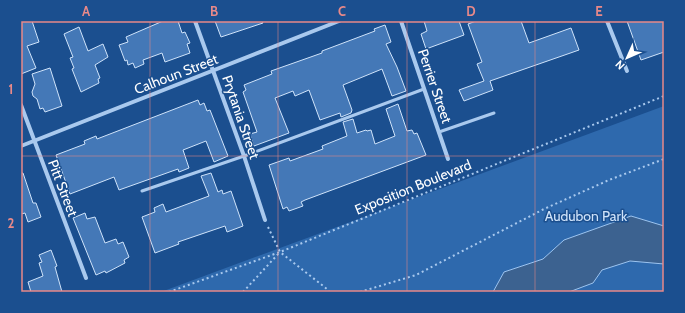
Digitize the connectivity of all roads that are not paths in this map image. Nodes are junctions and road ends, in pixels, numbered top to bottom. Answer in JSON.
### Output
{"nodes":[{"id":1,"x":195,"y":21,"type":"edge"},
{"id":2,"x":339,"y":21,"type":"edge"},
{"id":3,"x":401,"y":21,"type":"edge"},
{"id":4,"x":607,"y":21,"type":"edge"},
{"id":5,"x":627,"y":70,"type":"dead end"},
{"id":6,"x":214,"y":71,"type":"junction"},
{"id":7,"x":424,"y":89,"type":"junction"},
{"id":8,"x":21,"y":105,"type":"edge"},
{"id":9,"x":494,"y":113,"type":"dead end"},
{"id":10,"x":439,"y":132,"type":"junction"},
{"id":11,"x":34,"y":141,"type":"junction"},
{"id":12,"x":21,"y":146,"type":"edge"},
{"id":13,"x":244,"y":156,"type":"junction"},
{"id":14,"x":448,"y":159,"type":"dead end"},
{"id":15,"x":142,"y":191,"type":"dead end"},
{"id":16,"x":265,"y":220,"type":"road end"},
{"id":17,"x":86,"y":278,"type":"dead end"}],
"edges":[{"from":1,"to":6,"type":"street","name":"Prytania Street"},
{"from":2,"to":6,"type":"street","name":"Calhoun Street"},
{"from":3,"to":7,"type":"street","name":"Perrier Street"},
{"from":4,"to":5,"type":"street"},
{"from":6,"to":11,"type":"street","name":"Calhoun Street"},
{"from":6,"to":13,"type":"street","name":"Prytania Street"},
{"from":7,"to":10,"type":"street","name":"Perrier Street"},
{"from":7,"to":13,"type":"lane"},
{"from":8,"to":11,"type":"street","name":"Pitt Street"},
{"from":9,"to":10,"type":"lane"},
{"from":10,"to":14,"type":"street","name":"Perrier Street"},
{"from":11,"to":12,"type":"street","name":"Calhoun Street"},
{"from":11,"to":17,"type":"street","name":"Pitt Street"},
{"from":13,"to":15,"type":"lane"},
{"from":13,"to":16,"type":"street","name":"Prytania Street"}]}
